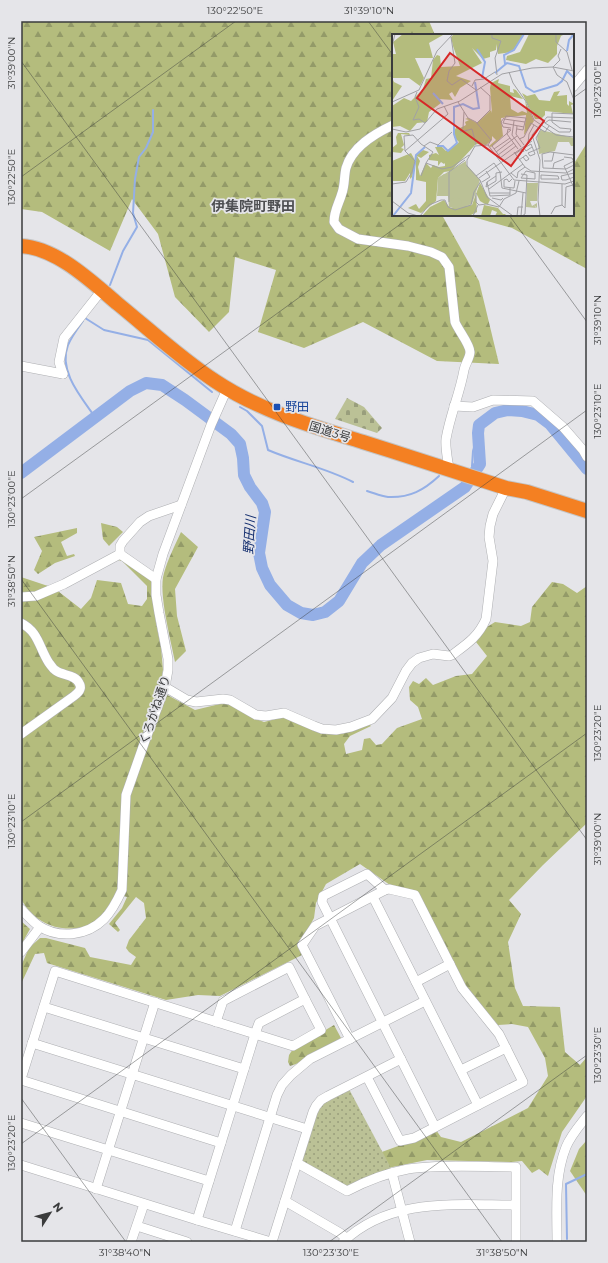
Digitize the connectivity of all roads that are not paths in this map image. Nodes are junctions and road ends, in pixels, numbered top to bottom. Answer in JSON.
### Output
{"nodes":[{"id":1,"x":587,"y":70,"type":"edge"},
{"id":2,"x":574,"y":86,"type":"edge"},
{"id":3,"x":392,"y":126,"type":"edge"},
{"id":4,"x":21,"y":246,"type":"edge"},
{"id":5,"x":102,"y":290,"type":"junction"},
{"id":6,"x":21,"y":366,"type":"edge"},
{"id":7,"x":227,"y":389,"type":"junction"},
{"id":8,"x":454,"y":406,"type":"junction"},
{"id":9,"x":585,"y":455,"type":"edge"},
{"id":10,"x":449,"y":470,"type":"junction"},
{"id":11,"x":506,"y":488,"type":"junction"},
{"id":12,"x":181,"y":505,"type":"junction"},
{"id":13,"x":587,"y":511,"type":"edge"},
{"id":14,"x":120,"y":554,"type":"junction"},
{"id":15,"x":156,"y":579,"type":"junction"},
{"id":16,"x":21,"y":597,"type":"edge"},
{"id":17,"x":21,"y":623,"type":"edge"},
{"id":18,"x":165,"y":687,"type":"junction"},
{"id":19,"x":21,"y":734,"type":"edge"},
{"id":20,"x":385,"y":890,"type":"junction"},
{"id":21,"x":373,"y":897,"type":"junction"},
{"id":22,"x":21,"y":909,"type":"edge"},
{"id":23,"x":330,"y":919,"type":"junction"},
{"id":24,"x":40,"y":926,"type":"junction"},
{"id":25,"x":21,"y":952,"type":"edge"},
{"id":26,"x":450,"y":964,"type":"junction"},
{"id":27,"x":416,"y":982,"type":"junction"},
{"id":28,"x":305,"y":999,"type":"junction"},
{"id":29,"x":425,"y":1001,"type":"junction"},
{"id":30,"x":155,"y":1002,"type":"junction"},
{"id":31,"x":44,"y":1007,"type":"junction"},
{"id":32,"x":216,"y":1022,"type":"junction"},
{"id":33,"x":382,"y":1023,"type":"junction"},
{"id":34,"x":255,"y":1034,"type":"junction"},
{"id":35,"x":144,"y":1038,"type":"junction"},
{"id":36,"x":350,"y":1039,"type":"junction"},
{"id":37,"x":32,"y":1043,"type":"junction"},
{"id":38,"x":506,"y":1048,"type":"junction"},
{"id":39,"x":401,"y":1059,"type":"junction"},
{"id":40,"x":244,"y":1070,"type":"junction"},
{"id":41,"x":460,"y":1070,"type":"junction"},
{"id":42,"x":132,"y":1074,"type":"junction"},
{"id":43,"x":367,"y":1077,"type":"junction"},
{"id":44,"x":21,"y":1080,"type":"edge"},
{"id":45,"x":478,"y":1105,"type":"junction"},
{"id":46,"x":233,"y":1106,"type":"junction"},
{"id":47,"x":120,"y":1112,"type":"junction"},
{"id":48,"x":587,"y":1116,"type":"edge"},
{"id":49,"x":270,"y":1117,"type":"junction"},
{"id":50,"x":21,"y":1123,"type":"edge"},
{"id":51,"x":435,"y":1127,"type":"junction"},
{"id":52,"x":307,"y":1129,"type":"junction"},
{"id":53,"x":221,"y":1144,"type":"junction"},
{"id":54,"x":108,"y":1150,"type":"junction"},
{"id":55,"x":297,"y":1162,"type":"junction"},
{"id":56,"x":21,"y":1165,"type":"edge"},
{"id":57,"x":392,"y":1173,"type":"junction"},
{"id":58,"x":209,"y":1181,"type":"junction"},
{"id":59,"x":96,"y":1189,"type":"junction"},
{"id":60,"x":285,"y":1201,"type":"junction"},
{"id":61,"x":144,"y":1204,"type":"junction"},
{"id":62,"x":515,"y":1205,"type":"junction"},
{"id":63,"x":402,"y":1210,"type":"junction"},
{"id":64,"x":197,"y":1220,"type":"junction"},
{"id":65,"x":136,"y":1226,"type":"junction"},
{"id":66,"x":235,"y":1231,"type":"junction"},
{"id":67,"x":345,"y":1240,"type":"edge"},
{"id":68,"x":131,"y":1242,"type":"edge"},
{"id":69,"x":187,"y":1242,"type":"edge"},
{"id":70,"x":272,"y":1242,"type":"edge"},
{"id":71,"x":410,"y":1242,"type":"edge"},
{"id":72,"x":516,"y":1242,"type":"edge"},
{"id":73,"x":557,"y":1242,"type":"edge"}],
"edges":[{"from":1,"to":2,"type":"street"},
{"from":3,"to":8,"type":"street"},
{"from":4,"to":5,"type":"highway","name":"国道3号"},
{"from":5,"to":6,"type":"street"},
{"from":5,"to":7,"type":"highway","name":"国道3号"},
{"from":7,"to":10,"type":"highway","name":"国道3号"},
{"from":7,"to":12,"type":"street","name":"くろがね通り"},
{"from":8,"to":9,"type":"street"},
{"from":8,"to":10,"type":"street"},
{"from":10,"to":11,"type":"highway","name":"国道3号"},
{"from":11,"to":13,"type":"highway","name":"国道3号"},
{"from":11,"to":18,"type":"street"},
{"from":12,"to":14,"type":"street"},
{"from":12,"to":15,"type":"street","name":"くろがね通り"},
{"from":14,"to":15,"type":"street"},
{"from":14,"to":16,"type":"street"},
{"from":15,"to":18,"type":"street","name":"くろがね通り"},
{"from":17,"to":19,"type":"street"},
{"from":18,"to":24,"type":"street","name":"くろがね通り"},
{"from":20,"to":21,"type":"street"},
{"from":20,"to":23,"type":"street"},
{"from":20,"to":26,"type":"street"},
{"from":21,"to":23,"type":"street"},
{"from":21,"to":27,"type":"street"},
{"from":22,"to":24,"type":"street","name":"くろがね通り"},
{"from":23,"to":33,"type":"street"},
{"from":23,"to":36,"type":"street"},
{"from":24,"to":25,"type":"street"},
{"from":26,"to":27,"type":"street"},
{"from":26,"to":38,"type":"street"},
{"from":27,"to":29,"type":"street"},
{"from":28,"to":32,"type":"street"},
{"from":28,"to":34,"type":"street"},
{"from":28,"to":34,"type":"street"},
{"from":29,"to":33,"type":"street"},
{"from":29,"to":41,"type":"street"},
{"from":30,"to":31,"type":"street"},
{"from":30,"to":32,"type":"street"},
{"from":30,"to":35,"type":"street"},
{"from":31,"to":35,"type":"street"},
{"from":31,"to":37,"type":"street"},
{"from":32,"to":34,"type":"street"},
{"from":33,"to":36,"type":"street"},
{"from":33,"to":39,"type":"street"},
{"from":34,"to":40,"type":"street"},
{"from":35,"to":40,"type":"street"},
{"from":35,"to":42,"type":"street"},
{"from":36,"to":49,"type":"street"},
{"from":37,"to":42,"type":"street"},
{"from":37,"to":44,"type":"street"},
{"from":38,"to":41,"type":"street"},
{"from":38,"to":45,"type":"street"},
{"from":39,"to":43,"type":"street"},
{"from":39,"to":51,"type":"street"},
{"from":40,"to":46,"type":"street"},
{"from":41,"to":45,"type":"street"},
{"from":42,"to":46,"type":"street"},
{"from":42,"to":47,"type":"street"},
{"from":43,"to":51,"type":"street"},
{"from":43,"to":52,"type":"street"},
{"from":44,"to":47,"type":"street"},
{"from":45,"to":51,"type":"street"},
{"from":46,"to":49,"type":"street"},
{"from":46,"to":53,"type":"street"},
{"from":47,"to":53,"type":"street"},
{"from":47,"to":54,"type":"street"},
{"from":48,"to":73,"type":"street"},
{"from":49,"to":52,"type":"street"},
{"from":49,"to":66,"type":"street"},
{"from":50,"to":54,"type":"street"},
{"from":52,"to":55,"type":"street"},
{"from":53,"to":58,"type":"street"},
{"from":54,"to":58,"type":"street"},
{"from":54,"to":59,"type":"street"},
{"from":55,"to":57,"type":"street"},
{"from":55,"to":60,"type":"street"},
{"from":56,"to":59,"type":"street"},
{"from":57,"to":62,"type":"street"},
{"from":57,"to":63,"type":"street"},
{"from":58,"to":64,"type":"street"},
{"from":59,"to":61,"type":"street"},
{"from":60,"to":67,"type":"street"},
{"from":60,"to":70,"type":"street"},
{"from":61,"to":64,"type":"street"},
{"from":61,"to":65,"type":"street"},
{"from":62,"to":63,"type":"street"},
{"from":62,"to":72,"type":"street"},
{"from":63,"to":67,"type":"street"},
{"from":63,"to":71,"type":"street"},
{"from":64,"to":66,"type":"street"},
{"from":65,"to":68,"type":"street"},
{"from":65,"to":69,"type":"street"},
{"from":66,"to":70,"type":"street"}]}
